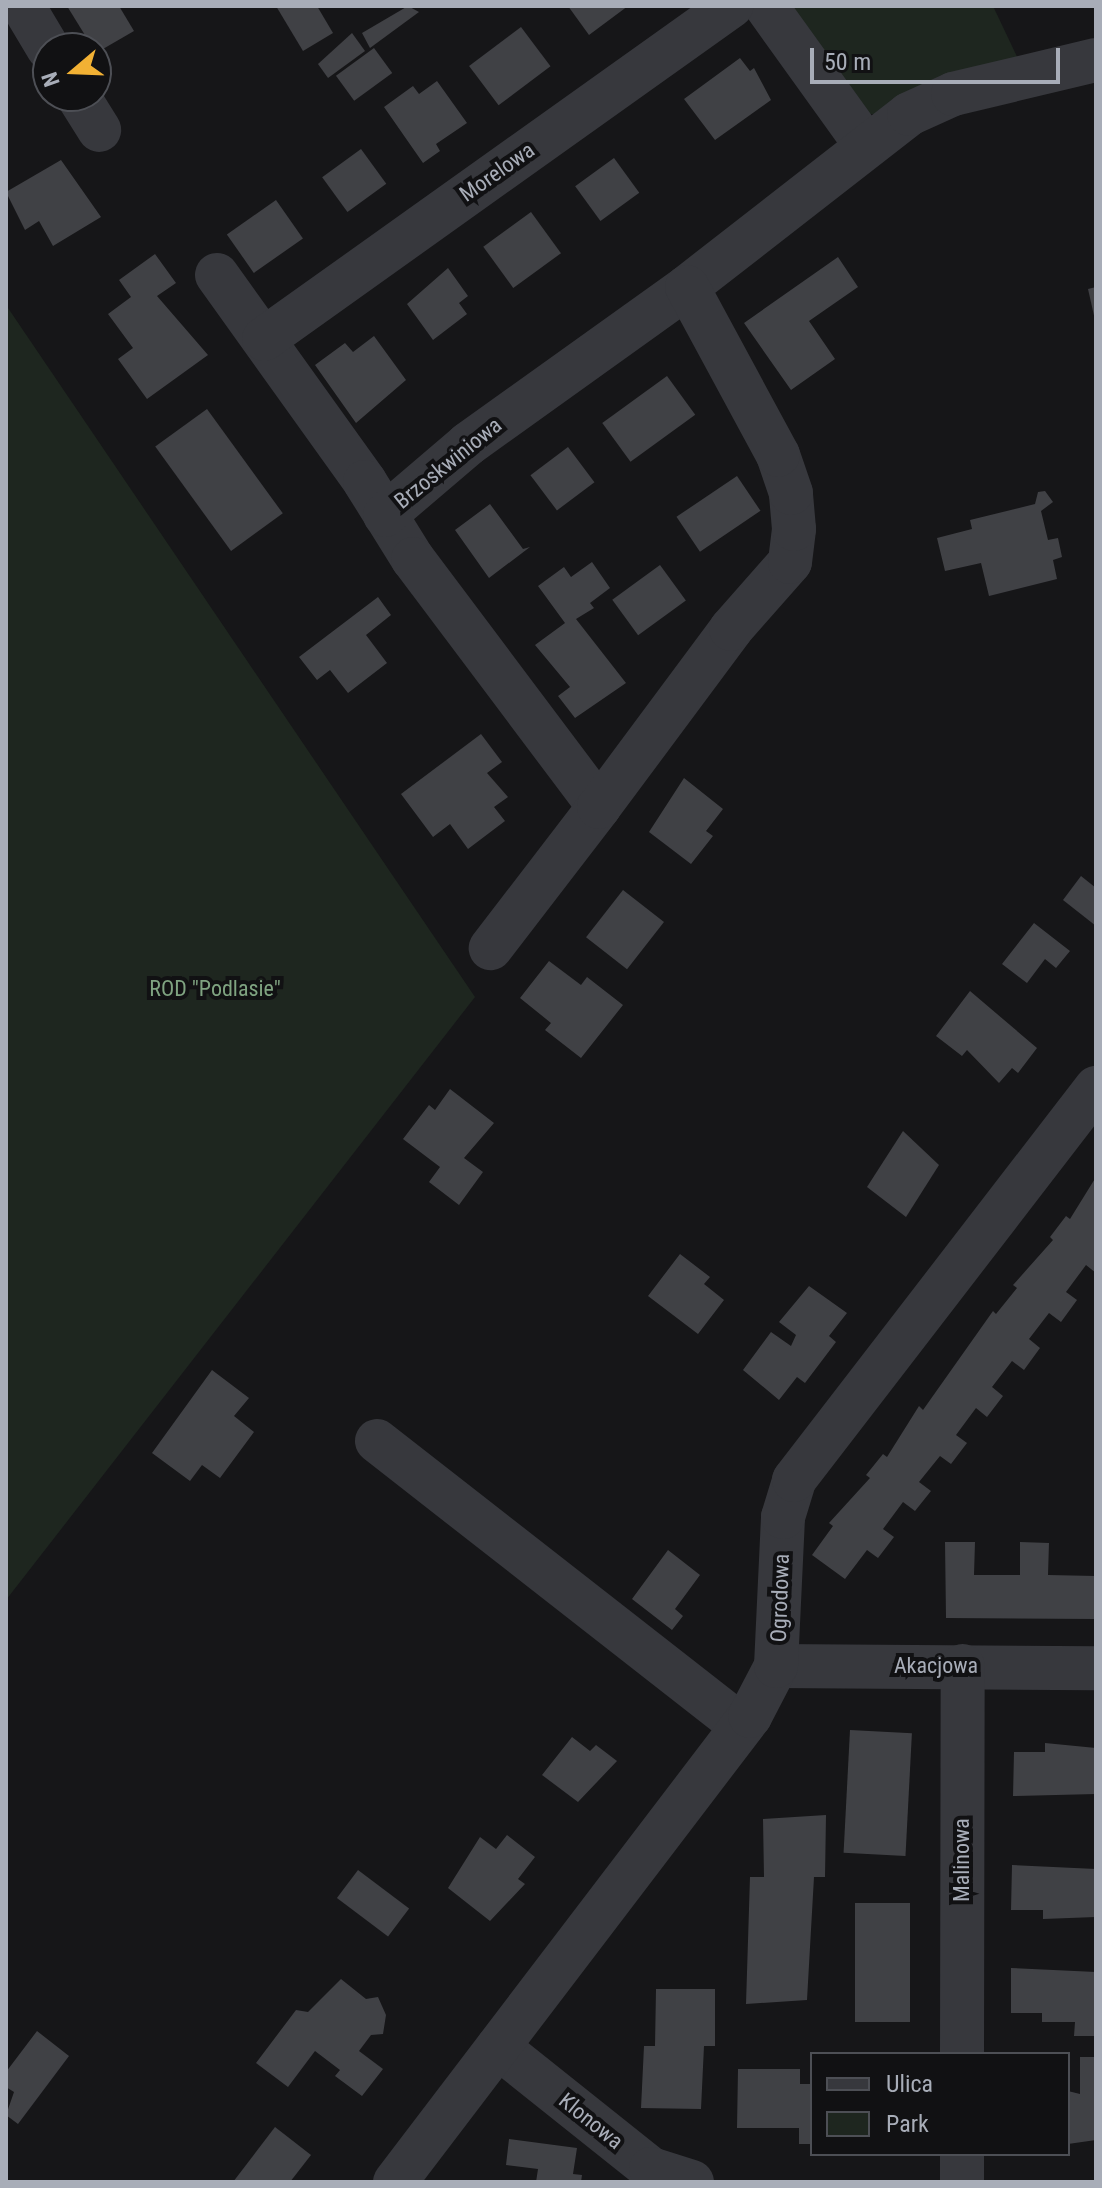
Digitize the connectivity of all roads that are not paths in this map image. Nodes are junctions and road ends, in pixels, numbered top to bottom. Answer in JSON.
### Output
{"nodes":[{"id":1,"x":23,"y":6,"type":"edge"},
{"id":2,"x":731,"y":6,"type":"edge"},
{"id":3,"x":766,"y":6,"type":"edge"},
{"id":4,"x":38,"y":32,"type":"edge"},
{"id":5,"x":1096,"y":60,"type":"edge"},
{"id":6,"x":866,"y":145,"type":"junction"},
{"id":7,"x":217,"y":275,"type":"dead end"},
{"id":8,"x":687,"y":287,"type":"junction"},
{"id":9,"x":264,"y":339,"type":"junction"},
{"id":10,"x":385,"y":515,"type":"junction"},
{"id":11,"x":599,"y":807,"type":"junction"},
{"id":12,"x":491,"y":948,"type":"dead end"},
{"id":13,"x":1096,"y":1088,"type":"edge"},
{"id":14,"x":377,"y":1441,"type":"dead end"},
{"id":15,"x":776,"y":1666,"type":"junction"},
{"id":16,"x":963,"y":1666,"type":"junction"},
{"id":17,"x":1096,"y":1668,"type":"edge"},
{"id":18,"x":742,"y":1726,"type":"junction"},
{"id":19,"x":498,"y":2047,"type":"junction"},
{"id":20,"x":962,"y":2052,"type":"edge"},
{"id":21,"x":962,"y":2156,"type":"edge"},
{"id":22,"x":649,"y":2175,"type":"edge"},
{"id":23,"x":395,"y":2182,"type":"edge"},
{"id":24,"x":692,"y":2182,"type":"edge"},
{"id":25,"x":962,"y":2182,"type":"edge"}],
"edges":[{"from":1,"to":4,"type":"street"},
{"from":2,"to":9,"type":"street","name":"Morelowa"},
{"from":3,"to":6,"type":"street"},
{"from":5,"to":6,"type":"street"},
{"from":6,"to":8,"type":"street","name":"Brzoskwiniowa"},
{"from":7,"to":9,"type":"street"},
{"from":8,"to":10,"type":"street","name":"Brzoskwiniowa"},
{"from":8,"to":11,"type":"street"},
{"from":9,"to":10,"type":"street"},
{"from":10,"to":11,"type":"street","name":"Brzoskwiniowa"},
{"from":11,"to":12,"type":"street"},
{"from":13,"to":15,"type":"street","name":"Ogrodowa"},
{"from":14,"to":18,"type":"street"},
{"from":15,"to":16,"type":"street","name":"Akacjowa"},
{"from":15,"to":18,"type":"street","name":"Ogrodowa"},
{"from":16,"to":17,"type":"street","name":"Akacjowa"},
{"from":16,"to":20,"type":"street","name":"Malinowa"},
{"from":18,"to":19,"type":"street","name":"Ogrodowa"},
{"from":19,"to":22,"type":"street","name":"Klonowa"},
{"from":19,"to":23,"type":"street","name":"Ogrodowa"},
{"from":21,"to":25,"type":"street"},
{"from":22,"to":24,"type":"street","name":"Klonowa"}]}
